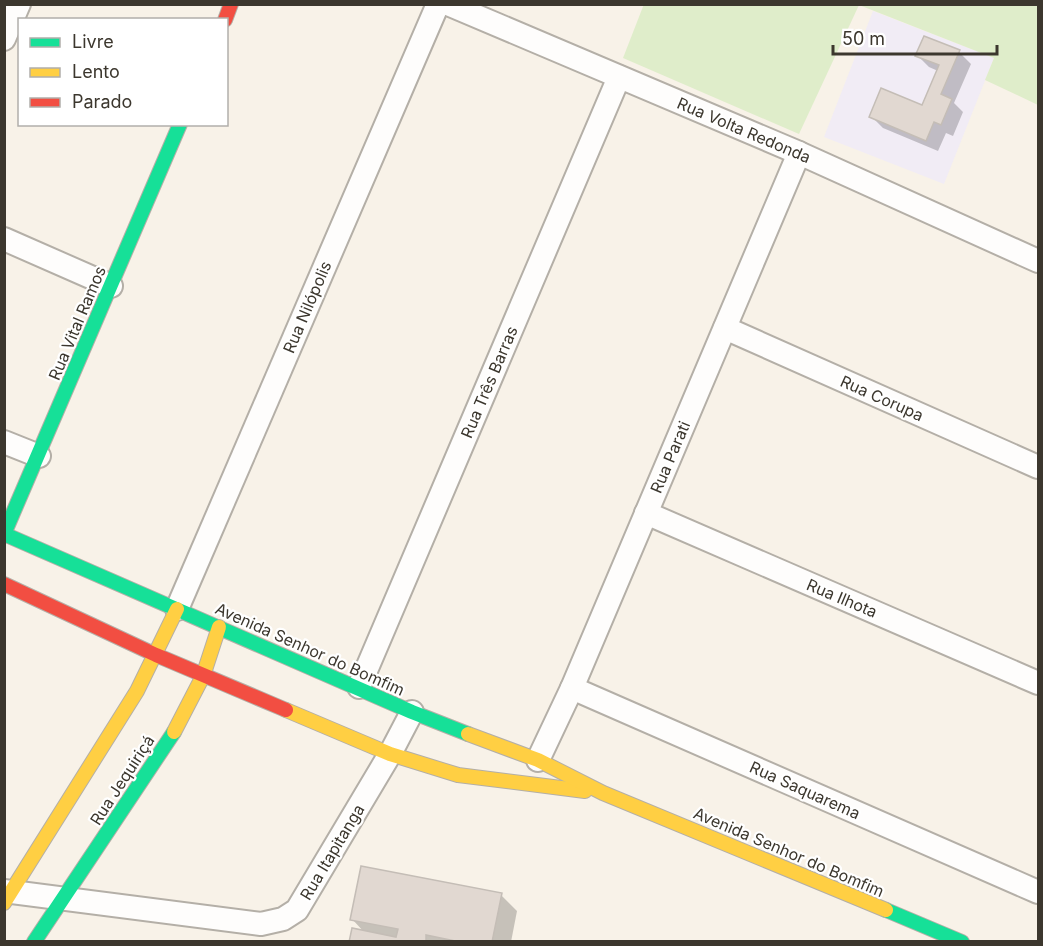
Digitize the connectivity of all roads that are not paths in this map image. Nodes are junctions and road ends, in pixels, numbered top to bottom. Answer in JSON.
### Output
{"nodes":[{"id":1,"x":20,"y":4,"type":"edge"},
{"id":2,"x":438,"y":4,"type":"edge"},
{"id":3,"x":447,"y":4,"type":"edge"},
{"id":4,"x":4,"y":39,"type":"edge"},
{"id":5,"x":619,"y":77,"type":"junction"},
{"id":6,"x":179,"y":126,"type":"edge"},
{"id":7,"x":799,"y":153,"type":"junction"},
{"id":8,"x":4,"y":239,"type":"edge"},
{"id":9,"x":1038,"y":261,"type":"edge"},
{"id":10,"x":111,"y":286,"type":"junction"},
{"id":11,"x":725,"y":328,"type":"junction"},
{"id":12,"x":4,"y":442,"type":"edge"},
{"id":13,"x":39,"y":456,"type":"junction"},
{"id":14,"x":1038,"y":467,"type":"edge"},
{"id":15,"x":646,"y":513,"type":"junction"},
{"id":16,"x":4,"y":534,"type":"edge"},
{"id":17,"x":4,"y":584,"type":"edge"},
{"id":18,"x":177,"y":609,"type":"junction"},
{"id":19,"x":219,"y":627,"type":"junction"},
{"id":20,"x":156,"y":656,"type":"junction"},
{"id":21,"x":203,"y":676,"type":"junction"},
{"id":22,"x":1038,"y":683,"type":"edge"},
{"id":23,"x":359,"y":687,"type":"junction"},
{"id":24,"x":572,"y":688,"type":"junction"},
{"id":25,"x":412,"y":712,"type":"junction"},
{"id":26,"x":390,"y":754,"type":"junction"},
{"id":27,"x":538,"y":760,"type":"junction"},
{"id":28,"x":603,"y":793,"type":"junction"},
{"id":29,"x":1038,"y":892,"type":"edge"},
{"id":30,"x":7,"y":895,"type":"edge"},
{"id":31,"x":64,"y":898,"type":"junction"},
{"id":32,"x":34,"y":942,"type":"edge"},
{"id":33,"x":962,"y":942,"type":"edge"}],
"edges":[{"from":1,"to":4,"type":"street"},
{"from":2,"to":18,"type":"street","name":"Rua Nilópolis"},
{"from":3,"to":5,"type":"street","name":"Rua Volta Redonda"},
{"from":5,"to":7,"type":"street","name":"Rua Volta Redonda"},
{"from":5,"to":23,"type":"street","name":"Rua Três Barras"},
{"from":6,"to":10,"type":"main road","name":"Rua Vital Ramos"},
{"from":7,"to":9,"type":"street","name":"Rua Volta Redonda"},
{"from":7,"to":11,"type":"street","name":"Rua Parati"},
{"from":8,"to":10,"type":"street"},
{"from":10,"to":13,"type":"main road","name":"Rua Vital Ramos"},
{"from":11,"to":14,"type":"street","name":"Rua Corupa"},
{"from":11,"to":15,"type":"street","name":"Rua Parati"},
{"from":12,"to":13,"type":"street"},
{"from":13,"to":16,"type":"main road","name":"Rua Vital Ramos"},
{"from":15,"to":22,"type":"street","name":"Rua Ilhota"},
{"from":15,"to":24,"type":"street","name":"Rua Parati"},
{"from":16,"to":18,"type":"main road","name":"Avenida Senhor do Bomfim"},
{"from":17,"to":20,"type":"main road","name":"Avenida Senhor do Bomfim"},
{"from":18,"to":19,"type":"main road","name":"Avenida Senhor do Bomfim"},
{"from":18,"to":20,"type":"main road","name":"Rua Jequiriçá"},
{"from":19,"to":21,"type":"main road","name":"Rua Jequiriçá"},
{"from":19,"to":23,"type":"main road","name":"Avenida Senhor do Bomfim"},
{"from":20,"to":21,"type":"main road","name":"Avenida Senhor do Bomfim"},
{"from":20,"to":30,"type":"main road","name":"Rua Jequiriçá"},
{"from":21,"to":26,"type":"main road","name":"Avenida Senhor do Bomfim"},
{"from":21,"to":31,"type":"main road","name":"Rua Jequiriçá"},
{"from":23,"to":25,"type":"main road","name":"Avenida Senhor do Bomfim"},
{"from":24,"to":27,"type":"street","name":"Rua Parati"},
{"from":24,"to":29,"type":"street","name":"Rua Saquarema"},
{"from":25,"to":26,"type":"street","name":"Rua Itapitanga"},
{"from":25,"to":27,"type":"main road","name":"Avenida Senhor do Bomfim"},
{"from":26,"to":28,"type":"main road","name":"Avenida Senhor do Bomfim"},
{"from":26,"to":31,"type":"street","name":"Rua Itapitanga"},
{"from":27,"to":28,"type":"main road","name":"Avenida Senhor do Bomfim"},
{"from":28,"to":33,"type":"main road","name":"Avenida Senhor do Bomfim"},
{"from":30,"to":31,"type":"street","name":"Rua Itapitanga"},
{"from":31,"to":32,"type":"main road","name":"Rua Jequiriçá"}]}
